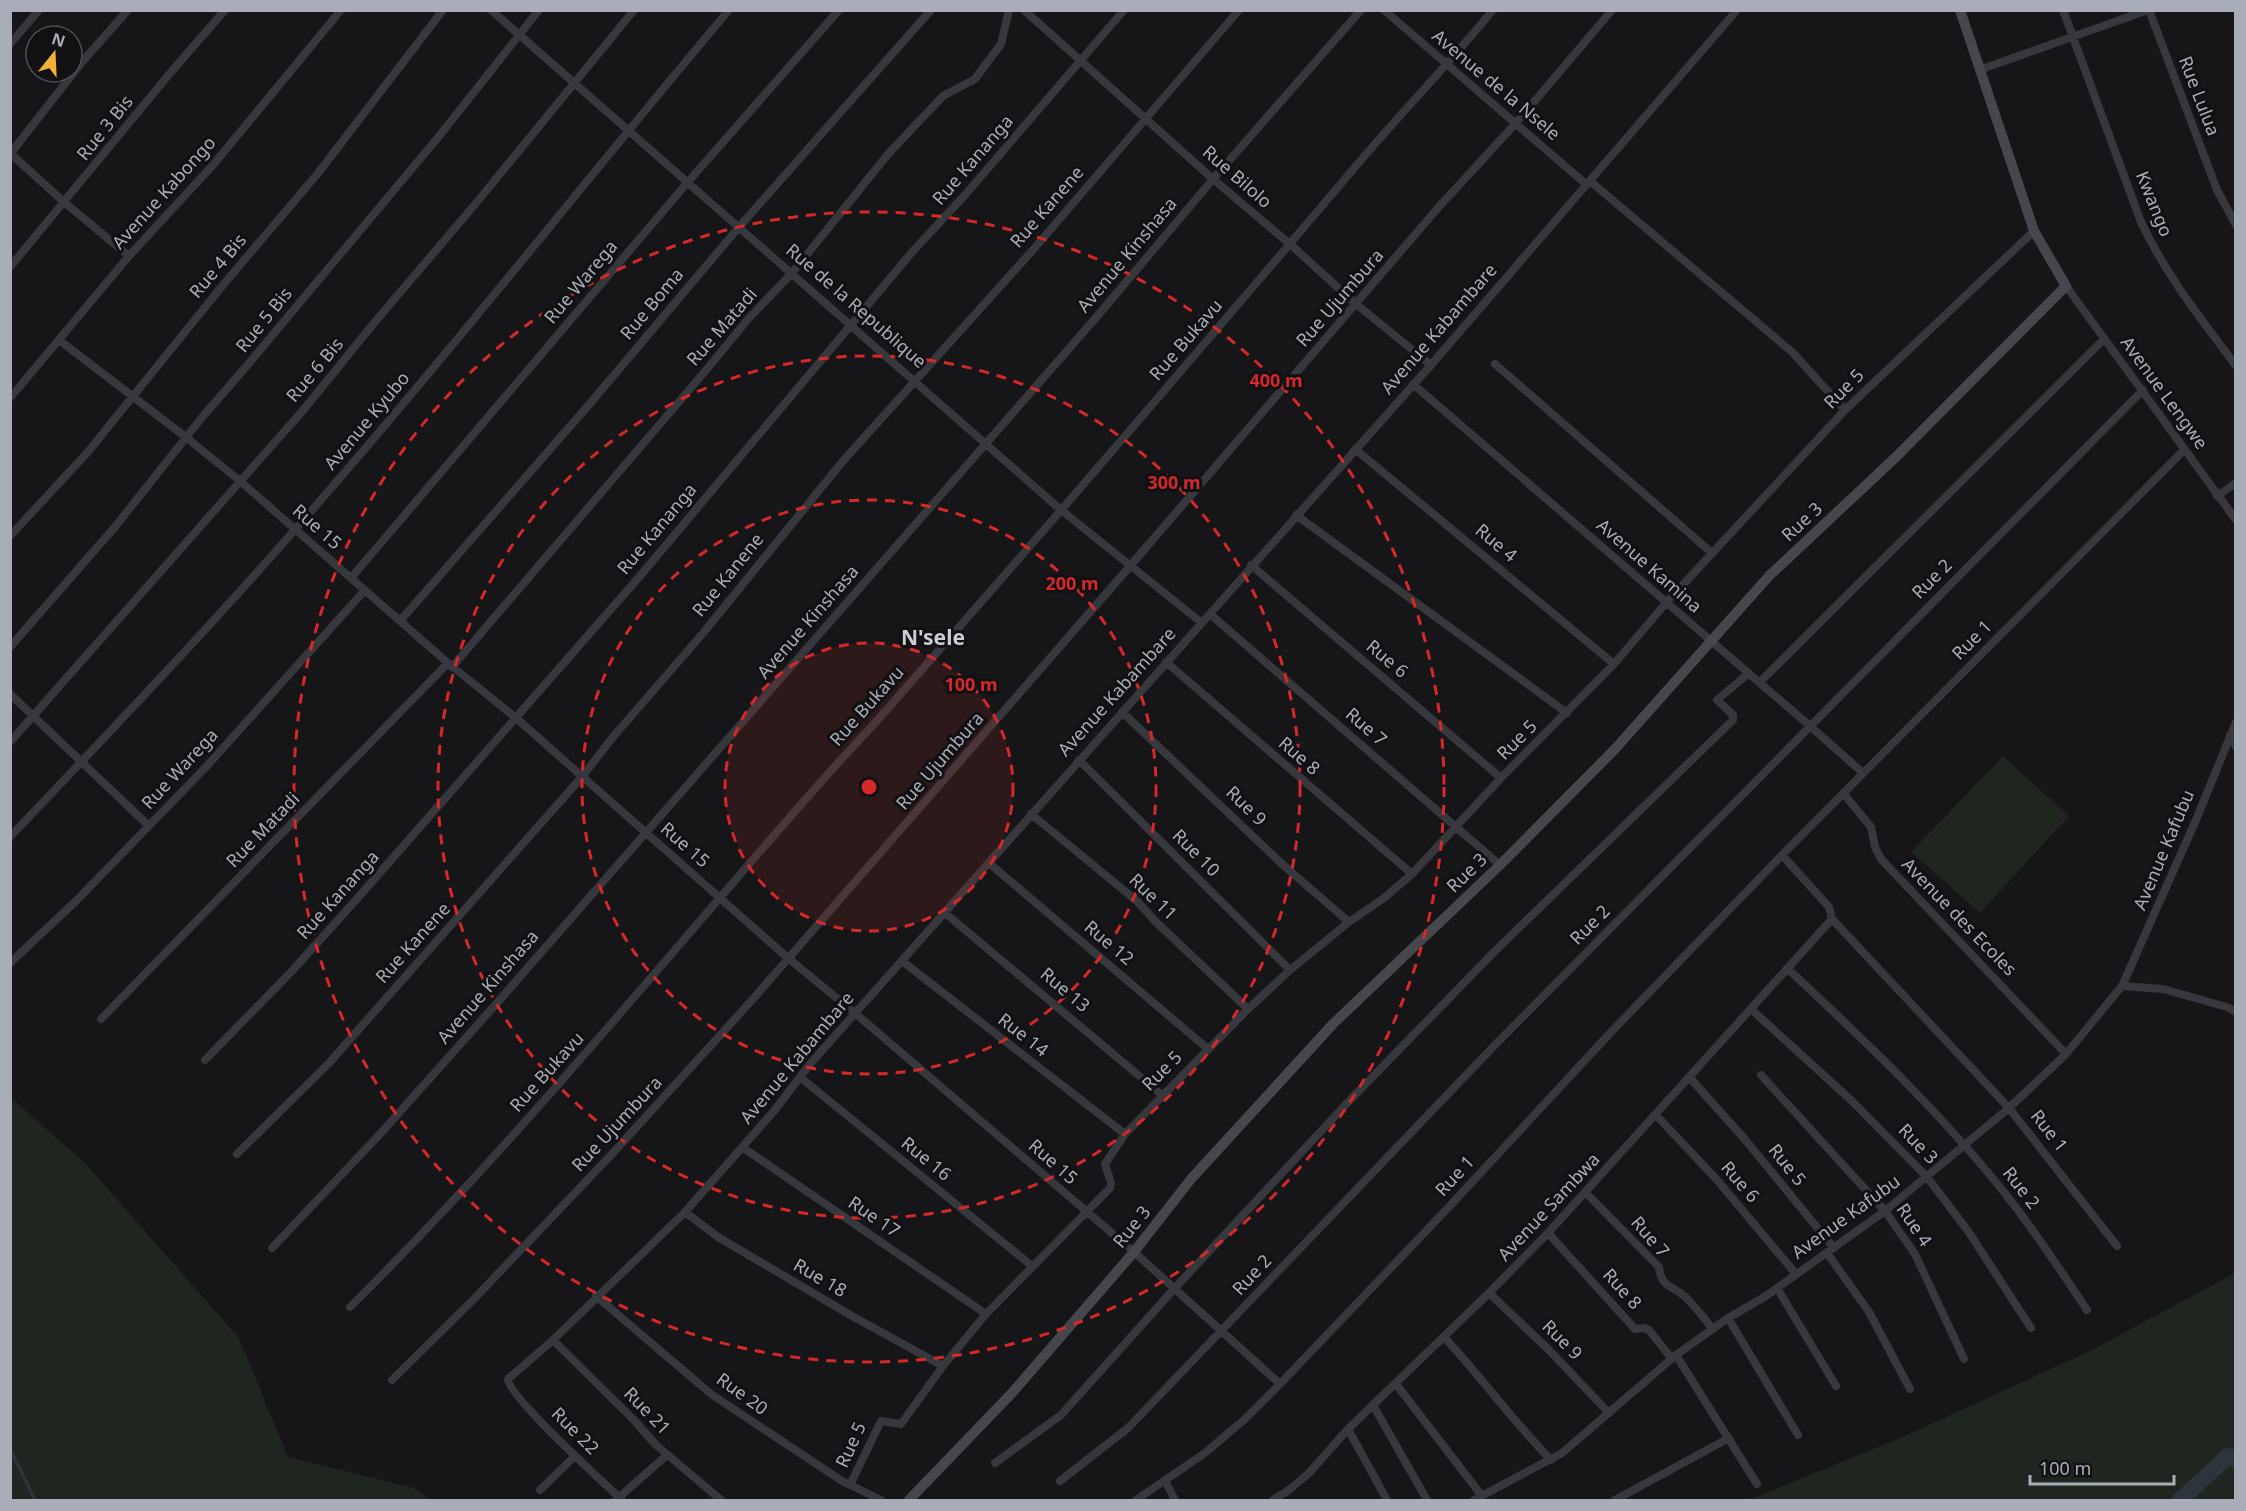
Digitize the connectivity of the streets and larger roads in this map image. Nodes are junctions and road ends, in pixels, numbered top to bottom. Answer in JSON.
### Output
{"nodes":[{"id":1,"x":39,"y":10,"type":"edge"},
{"id":2,"x":128,"y":10,"type":"edge"},
{"id":3,"x":225,"y":10,"type":"edge"},
{"id":4,"x":341,"y":10,"type":"edge"},
{"id":5,"x":442,"y":10,"type":"edge"},
{"id":6,"x":492,"y":10,"type":"edge"},
{"id":7,"x":539,"y":10,"type":"edge"},
{"id":8,"x":634,"y":10,"type":"edge"},
{"id":9,"x":729,"y":10,"type":"edge"},
{"id":10,"x":839,"y":10,"type":"edge"},
{"id":11,"x":930,"y":10,"type":"edge"},
{"id":12,"x":1008,"y":10,"type":"edge"},
{"id":13,"x":1024,"y":10,"type":"edge"},
{"id":14,"x":1124,"y":10,"type":"edge"},
{"id":15,"x":1239,"y":10,"type":"edge"},
{"id":16,"x":1361,"y":10,"type":"edge"},
{"id":17,"x":1384,"y":10,"type":"edge"},
{"id":18,"x":1493,"y":10,"type":"edge"},
{"id":19,"x":1612,"y":10,"type":"edge"},
{"id":20,"x":1737,"y":10,"type":"edge"},
{"id":21,"x":1960,"y":10,"type":"edge"},
{"id":22,"x":2063,"y":10,"type":"edge"},
{"id":23,"x":2149,"y":10,"type":"edge"},
{"id":24,"x":519,"y":33,"type":"junction"},
{"id":25,"x":2074,"y":38,"type":"junction"},
{"id":26,"x":10,"y":44,"type":"edge"},
{"id":27,"x":1080,"y":62,"type":"junction"},
{"id":28,"x":1448,"y":65,"type":"junction"},
{"id":29,"x":1979,"y":70,"type":"junction"},
{"id":30,"x":574,"y":82,"type":"junction"},
{"id":31,"x":1145,"y":119,"type":"junction"},
{"id":32,"x":1516,"y":123,"type":"junction"},
{"id":33,"x":628,"y":129,"type":"junction"},
{"id":34,"x":11,"y":154,"type":"edge"},
{"id":35,"x":1213,"y":179,"type":"junction"},
{"id":36,"x":687,"y":183,"type":"junction"},
{"id":37,"x":1589,"y":183,"type":"junction"},
{"id":38,"x":65,"y":203,"type":"junction"},
{"id":39,"x":2235,"y":225,"type":"edge"},
{"id":40,"x":739,"y":227,"type":"junction"},
{"id":41,"x":2034,"y":231,"type":"junction"},
{"id":42,"x":1291,"y":244,"type":"junction"},
{"id":43,"x":129,"y":255,"type":"junction"},
{"id":44,"x":10,"y":267,"type":"edge"},
{"id":45,"x":792,"y":273,"type":"junction"},
{"id":46,"x":2066,"y":286,"type":"junction"},
{"id":47,"x":1356,"y":304,"type":"junction"},
{"id":48,"x":852,"y":325,"type":"junction"},
{"id":49,"x":2104,"y":339,"type":"junction"},
{"id":50,"x":59,"y":340,"type":"junction"},
{"id":51,"x":1495,"y":364,"type":"dead end"},
{"id":52,"x":1431,"y":365,"type":"junction"},
{"id":53,"x":2235,"y":366,"type":"edge"},
{"id":54,"x":916,"y":381,"type":"junction"},
{"id":55,"x":1413,"y":384,"type":"junction"},
{"id":56,"x":2143,"y":390,"type":"junction"},
{"id":57,"x":133,"y":396,"type":"junction"},
{"id":58,"x":10,"y":398,"type":"edge"},
{"id":59,"x":1845,"y":410,"type":"junction"},
{"id":60,"x":187,"y":438,"type":"junction"},
{"id":61,"x":987,"y":443,"type":"junction"},
{"id":62,"x":1355,"y":449,"type":"junction"},
{"id":63,"x":2185,"y":449,"type":"junction"},
{"id":64,"x":240,"y":482,"type":"junction"},
{"id":65,"x":2235,"y":483,"type":"edge"},
{"id":66,"x":2217,"y":496,"type":"junction"},
{"id":67,"x":1061,"y":510,"type":"junction"},
{"id":68,"x":1296,"y":515,"type":"junction"},
{"id":69,"x":2235,"y":520,"type":"edge"},
{"id":70,"x":295,"y":530,"type":"junction"},
{"id":71,"x":10,"y":536,"type":"edge"},
{"id":72,"x":1712,"y":553,"type":"junction"},
{"id":73,"x":1131,"y":565,"type":"junction"},
{"id":74,"x":1251,"y":565,"type":"junction"},
{"id":75,"x":351,"y":578,"type":"junction"},
{"id":76,"x":365,"y":590,"type":"junction"},
{"id":77,"x":1666,"y":603,"type":"junction"},
{"id":78,"x":1210,"y":614,"type":"junction"},
{"id":79,"x":400,"y":621,"type":"junction"},
{"id":80,"x":1202,"y":623,"type":"junction"},
{"id":81,"x":1711,"y":641,"type":"junction"},
{"id":82,"x":10,"y":647,"type":"edge"},
{"id":83,"x":1166,"y":662,"type":"junction"},
{"id":84,"x":1614,"y":664,"type":"junction"},
{"id":85,"x":450,"y":665,"type":"junction"},
{"id":86,"x":1749,"y":673,"type":"junction"},
{"id":87,"x":1760,"y":682,"type":"junction"},
{"id":88,"x":10,"y":694,"type":"edge"},
{"id":89,"x":1122,"y":712,"type":"junction"},
{"id":90,"x":1567,"y":713,"type":"junction"},
{"id":91,"x":34,"y":716,"type":"junction"},
{"id":92,"x":516,"y":718,"type":"junction"},
{"id":93,"x":2235,"y":722,"type":"edge"},
{"id":94,"x":1810,"y":726,"type":"junction"},
{"id":95,"x":2230,"y":735,"type":"junction"},
{"id":96,"x":10,"y":742,"type":"edge"},
{"id":97,"x":2235,"y":747,"type":"edge"},
{"id":98,"x":1079,"y":760,"type":"junction"},
{"id":99,"x":82,"y":761,"type":"junction"},
{"id":100,"x":1863,"y":773,"type":"junction"},
{"id":101,"x":581,"y":778,"type":"junction"},
{"id":102,"x":1501,"y":778,"type":"junction"},
{"id":103,"x":1843,"y":793,"type":"junction"},
{"id":104,"x":1031,"y":814,"type":"junction"},
{"id":105,"x":149,"y":826,"type":"junction"},
{"id":106,"x":1455,"y":827,"type":"junction"},
{"id":107,"x":645,"y":832,"type":"junction"},
{"id":108,"x":10,"y":837,"type":"edge"},
{"id":109,"x":1782,"y":855,"type":"junction"},
{"id":110,"x":989,"y":863,"type":"junction"},
{"id":111,"x":1500,"y":865,"type":"junction"},
{"id":112,"x":1412,"y":874,"type":"junction"},
{"id":113,"x":720,"y":898,"type":"junction"},
{"id":114,"x":945,"y":913,"type":"junction"},
{"id":115,"x":1832,"y":919,"type":"junction"},
{"id":116,"x":1349,"y":922,"type":"junction"},
{"id":117,"x":788,"y":958,"type":"junction"},
{"id":118,"x":902,"y":961,"type":"junction"},
{"id":119,"x":10,"y":963,"type":"edge"},
{"id":120,"x":1788,"y":969,"type":"junction"},
{"id":121,"x":1290,"y":970,"type":"junction"},
{"id":122,"x":2122,"y":986,"type":"junction"},
{"id":123,"x":1248,"y":1009,"type":"junction"},
{"id":124,"x":1751,"y":1009,"type":"junction"},
{"id":125,"x":2235,"y":1012,"type":"edge"},
{"id":126,"x":856,"y":1014,"type":"junction"},
{"id":127,"x":100,"y":1018,"type":"dead end"},
{"id":128,"x":1208,"y":1049,"type":"junction"},
{"id":129,"x":2066,"y":1054,"type":"junction"},
{"id":130,"x":205,"y":1060,"type":"dead end"},
{"id":131,"x":1761,"y":1075,"type":"dead end"},
{"id":132,"x":800,"y":1077,"type":"junction"},
{"id":133,"x":1689,"y":1077,"type":"junction"},
{"id":134,"x":1162,"y":1095,"type":"junction"},
{"id":135,"x":2009,"y":1108,"type":"junction"},
{"id":136,"x":1656,"y":1115,"type":"junction"},
{"id":137,"x":1125,"y":1134,"type":"junction"},
{"id":138,"x":1964,"y":1144,"type":"junction"},
{"id":139,"x":742,"y":1147,"type":"junction"},
{"id":140,"x":237,"y":1154,"type":"dead end"},
{"id":141,"x":1927,"y":1177,"type":"junction"},
{"id":142,"x":1586,"y":1193,"type":"junction"},
{"id":143,"x":685,"y":1212,"type":"junction"},
{"id":144,"x":1885,"y":1212,"type":"junction"},
{"id":145,"x":1087,"y":1213,"type":"junction"},
{"id":146,"x":1548,"y":1233,"type":"junction"},
{"id":147,"x":2117,"y":1246,"type":"dead end"},
{"id":148,"x":272,"y":1248,"type":"dead end"},
{"id":149,"x":1830,"y":1250,"type":"junction"},
{"id":150,"x":1134,"y":1252,"type":"junction"},
{"id":151,"x":1032,"y":1266,"type":"junction"},
{"id":152,"x":1796,"y":1274,"type":"junction"},
{"id":153,"x":1777,"y":1288,"type":"junction"},
{"id":154,"x":1174,"y":1289,"type":"junction"},
{"id":155,"x":1490,"y":1293,"type":"junction"},
{"id":156,"x":597,"y":1296,"type":"junction"},
{"id":157,"x":350,"y":1307,"type":"dead end"},
{"id":158,"x":2087,"y":1310,"type":"dead end"},
{"id":159,"x":986,"y":1314,"type":"junction"},
{"id":160,"x":1728,"y":1318,"type":"junction"},
{"id":161,"x":2031,"y":1328,"type":"dead end"},
{"id":162,"x":1713,"y":1329,"type":"junction"},
{"id":163,"x":1223,"y":1331,"type":"junction"},
{"id":164,"x":1444,"y":1337,"type":"junction"},
{"id":165,"x":553,"y":1340,"type":"junction"},
{"id":166,"x":1674,"y":1357,"type":"junction"},
{"id":167,"x":1964,"y":1359,"type":"dead end"},
{"id":168,"x":943,"y":1366,"type":"junction"},
{"id":169,"x":392,"y":1380,"type":"dead end"},
{"id":170,"x":507,"y":1382,"type":"joint"},
{"id":171,"x":1280,"y":1384,"type":"junction"},
{"id":172,"x":1396,"y":1384,"type":"junction"},
{"id":173,"x":1836,"y":1386,"type":"dead end"},
{"id":174,"x":1910,"y":1389,"type":"dead end"},
{"id":175,"x":1373,"y":1405,"type":"junction"},
{"id":176,"x":1609,"y":1413,"type":"junction"},
{"id":177,"x":1348,"y":1429,"type":"junction"},
{"id":178,"x":1798,"y":1435,"type":"dead end"},
{"id":179,"x":1729,"y":1438,"type":"junction"},
{"id":180,"x":667,"y":1455,"type":"junction"},
{"id":181,"x":575,"y":1456,"type":"junction"},
{"id":182,"x":1551,"y":1460,"type":"junction"},
{"id":183,"x":995,"y":1463,"type":"dead end"},
{"id":184,"x":1060,"y":1481,"type":"dead end"},
{"id":185,"x":1165,"y":1481,"type":"junction"},
{"id":186,"x":1757,"y":1484,"type":"dead end"},
{"id":187,"x":850,"y":1485,"type":"junction"},
{"id":188,"x":540,"y":1490,"type":"dead end"},
{"id":189,"x":1478,"y":1498,"type":"edge"},
{"id":190,"x":619,"y":1499,"type":"edge"},
{"id":191,"x":721,"y":1500,"type":"edge"},
{"id":192,"x":880,"y":1500,"type":"edge"},
{"id":193,"x":909,"y":1500,"type":"edge"},
{"id":194,"x":1136,"y":1500,"type":"edge"},
{"id":195,"x":1175,"y":1500,"type":"edge"},
{"id":196,"x":1273,"y":1500,"type":"edge"},
{"id":197,"x":1387,"y":1500,"type":"edge"},
{"id":198,"x":1427,"y":1500,"type":"edge"},
{"id":199,"x":1615,"y":1500,"type":"edge"}],
"edges":[{"from":1,"to":26,"type":"street"},
{"from":2,"to":34,"type":"street"},
{"from":3,"to":38,"type":"street","name":"Rue 3 Bis"},
{"from":4,"to":43,"type":"street","name":"Avenue Kabongo"},
{"from":5,"to":57,"type":"street","name":"Rue 4 Bis"},
{"from":6,"to":24,"type":"street","name":"Rue de la Republique"},
{"from":7,"to":24,"type":"street","name":"Rue 5 Bis"},
{"from":8,"to":30,"type":"street","name":"Rue 6 Bis"},
{"from":9,"to":33,"type":"street","name":"Avenue Kyubo"},
{"from":10,"to":36,"type":"street","name":"Rue Warega"},
{"from":11,"to":40,"type":"street","name":"Rue Boma"},
{"from":12,"to":45,"type":"street","name":"Rue Matadi"},
{"from":13,"to":27,"type":"street","name":"Rue Bilolo"},
{"from":14,"to":27,"type":"street","name":"Rue Kananga"},
{"from":15,"to":31,"type":"street","name":"Rue Kanene"},
{"from":16,"to":35,"type":"street","name":"Avenue Kinshasa"},
{"from":17,"to":28,"type":"street","name":"Avenue de la Nsele"},
{"from":18,"to":28,"type":"street","name":"Rue Bukavu"},
{"from":19,"to":32,"type":"street","name":"Rue Ujumbura"},
{"from":20,"to":37,"type":"street","name":"Avenue Kabambare"},
{"from":21,"to":29,"type":"street"},
{"from":22,"to":25,"type":"street","name":"Kwango"},
{"from":23,"to":25,"type":"street"},
{"from":23,"to":39,"type":"street","name":"Rue Lulua"},
{"from":24,"to":30,"type":"street","name":"Rue de la Republique"},
{"from":24,"to":60,"type":"street","name":"Rue 5 Bis"},
{"from":25,"to":29,"type":"street"},
{"from":25,"to":53,"type":"street","name":"Kwango"},
{"from":27,"to":31,"type":"street","name":"Rue Bilolo"},
{"from":27,"to":48,"type":"street","name":"Rue Kananga"},
{"from":28,"to":32,"type":"street","name":"Avenue de la Nsele"},
{"from":28,"to":42,"type":"street","name":"Rue Bukavu"},
{"from":29,"to":41,"type":"street"},
{"from":30,"to":33,"type":"street","name":"Rue de la Republique"},
{"from":30,"to":64,"type":"street","name":"Rue 6 Bis"},
{"from":31,"to":35,"type":"street","name":"Rue Bilolo"},
{"from":31,"to":54,"type":"street","name":"Rue Kanene"},
{"from":32,"to":37,"type":"street","name":"Avenue de la Nsele"},
{"from":32,"to":47,"type":"street","name":"Rue Ujumbura"},
{"from":33,"to":36,"type":"street","name":"Rue de la Republique"},
{"from":33,"to":70,"type":"street","name":"Avenue Kyubo"},
{"from":34,"to":38,"type":"street"},
{"from":35,"to":42,"type":"street","name":"Rue Bilolo"},
{"from":35,"to":61,"type":"street","name":"Avenue Kinshasa"},
{"from":36,"to":40,"type":"street","name":"Rue de la Republique"},
{"from":36,"to":75,"type":"street","name":"Rue Warega"},
{"from":37,"to":52,"type":"street","name":"Avenue Kabambare"},
{"from":37,"to":59,"type":"street","name":"Avenue de la Nsele"},
{"from":38,"to":43,"type":"street"},
{"from":38,"to":44,"type":"street","name":"Rue 3 Bis"},
{"from":40,"to":45,"type":"street","name":"Rue de la Republique"},
{"from":40,"to":79,"type":"street","name":"Rue Boma"},
{"from":41,"to":46,"type":"street"},
{"from":41,"to":59,"type":"street","name":"Rue 5"},
{"from":42,"to":47,"type":"street","name":"Rue Bilolo"},
{"from":42,"to":67,"type":"street","name":"Rue Bukavu"},
{"from":43,"to":50,"type":"street","name":"Avenue Kabongo"},
{"from":45,"to":48,"type":"street","name":"Rue de la Republique"},
{"from":45,"to":85,"type":"street","name":"Rue Matadi"},
{"from":46,"to":49,"type":"street","name":"Avenue Lengwe"},
{"from":46,"to":81,"type":"street","name":"Rue 3"},
{"from":47,"to":52,"type":"street","name":"Rue Bilolo"},
{"from":47,"to":73,"type":"street","name":"Rue Ujumbura"},
{"from":48,"to":54,"type":"street","name":"Rue de la Republique"},
{"from":48,"to":92,"type":"street","name":"Rue Kananga"},
{"from":49,"to":56,"type":"street","name":"Avenue Lengwe"},
{"from":49,"to":87,"type":"street"},
{"from":50,"to":57,"type":"street","name":"Rue 15"},
{"from":50,"to":58,"type":"street","name":"Avenue Kabongo"},
{"from":51,"to":72,"type":"street"},
{"from":52,"to":55,"type":"street","name":"Avenue Kabambare"},
{"from":54,"to":61,"type":"street","name":"Rue de la Republique"},
{"from":54,"to":101,"type":"street","name":"Rue Kanene"},
{"from":55,"to":62,"type":"street","name":"Avenue Kabambare"},
{"from":55,"to":77,"type":"street","name":"Avenue Kamina"},
{"from":56,"to":63,"type":"street","name":"Avenue Lengwe"},
{"from":56,"to":94,"type":"street","name":"Rue 2"},
{"from":57,"to":60,"type":"street","name":"Rue 15"},
{"from":57,"to":71,"type":"street","name":"Rue 4 Bis"},
{"from":59,"to":72,"type":"street","name":"Rue 5"},
{"from":60,"to":64,"type":"street","name":"Rue 15"},
{"from":60,"to":82,"type":"street","name":"Rue 5 Bis"},
{"from":61,"to":67,"type":"street","name":"Rue de la Republique"},
{"from":61,"to":107,"type":"street","name":"Avenue Kinshasa"},
{"from":62,"to":68,"type":"street","name":"Avenue Kabambare"},
{"from":62,"to":84,"type":"street","name":"Rue 4"},
{"from":63,"to":66,"type":"street","name":"Avenue Lengwe"},
{"from":63,"to":100,"type":"street","name":"Rue 1"},
{"from":64,"to":70,"type":"street","name":"Rue 15"},
{"from":64,"to":91,"type":"street","name":"Rue 6 Bis"},
{"from":65,"to":66,"type":"street"},
{"from":66,"to":69,"type":"street","name":"Avenue Lengwe"},
{"from":67,"to":73,"type":"street","name":"Rue de la Republique"},
{"from":67,"to":113,"type":"street","name":"Rue Bukavu"},
{"from":68,"to":74,"type":"street","name":"Avenue Kabambare"},
{"from":68,"to":90,"type":"street","name":"Rue 5"},
{"from":70,"to":75,"type":"street","name":"Rue 15"},
{"from":70,"to":99,"type":"street","name":"Avenue Kyubo"},
{"from":72,"to":77,"type":"street","name":"Rue 5"},
{"from":73,"to":80,"type":"street","name":"Rue de la Republique"},
{"from":73,"to":117,"type":"street","name":"Rue Ujumbura"},
{"from":74,"to":78,"type":"street","name":"Avenue Kabambare"},
{"from":74,"to":102,"type":"street","name":"Rue 6"},
{"from":75,"to":76,"type":"street","name":"Rue 15"},
{"from":76,"to":79,"type":"street","name":"Rue 15"},
{"from":76,"to":105,"type":"street","name":"Rue Warega"},
{"from":77,"to":81,"type":"street","name":"Avenue Kamina"},
{"from":77,"to":84,"type":"street","name":"Rue 5"},
{"from":78,"to":80,"type":"street","name":"Avenue Kabambare"},
{"from":78,"to":106,"type":"street","name":"Rue 7"},
{"from":79,"to":85,"type":"street","name":"Rue 15"},
{"from":80,"to":83,"type":"street","name":"Avenue Kabambare"},
{"from":81,"to":86,"type":"street","name":"Avenue Kamina"},
{"from":81,"to":111,"type":"street","name":"Rue 3"},
{"from":83,"to":89,"type":"street","name":"Avenue Kabambare"},
{"from":83,"to":112,"type":"street","name":"Rue 8"},
{"from":84,"to":90,"type":"street","name":"Rue 5"},
{"from":85,"to":92,"type":"street","name":"Rue 15"},
{"from":85,"to":127,"type":"street","name":"Rue Matadi"},
{"from":86,"to":87,"type":"street","name":"Avenue Kamina"},
{"from":86,"to":154,"type":"street"},
{"from":87,"to":94,"type":"street","name":"Avenue Kamina"},
{"from":88,"to":91,"type":"street"},
{"from":89,"to":98,"type":"street","name":"Avenue Kabambare"},
{"from":89,"to":116,"type":"street","name":"Rue 9"},
{"from":90,"to":102,"type":"street","name":"Rue 5"},
{"from":91,"to":96,"type":"street","name":"Rue 6 Bis"},
{"from":91,"to":99,"type":"street"},
{"from":92,"to":101,"type":"street","name":"Rue 15"},
{"from":92,"to":130,"type":"street","name":"Rue Kananga"},
{"from":93,"to":95,"type":"street","name":"Avenue Kafubu"},
{"from":94,"to":100,"type":"street","name":"Avenue Kamina"},
{"from":94,"to":163,"type":"street","name":"Rue 2"},
{"from":95,"to":97,"type":"street"},
{"from":95,"to":122,"type":"street","name":"Avenue Kafubu"},
{"from":98,"to":104,"type":"street","name":"Avenue Kabambare"},
{"from":98,"to":121,"type":"street","name":"Rue 10"},
{"from":99,"to":105,"type":"street"},
{"from":99,"to":108,"type":"street","name":"Avenue Kyubo"},
{"from":100,"to":103,"type":"street","name":"Rue 1"},
{"from":101,"to":107,"type":"street","name":"Rue 15"},
{"from":101,"to":140,"type":"street","name":"Rue Kanene"},
{"from":102,"to":106,"type":"street","name":"Rue 5"},
{"from":103,"to":109,"type":"street","name":"Rue 1"},
{"from":103,"to":129,"type":"street","name":"Avenue des Ecoles"},
{"from":104,"to":110,"type":"street","name":"Avenue Kabambare"},
{"from":104,"to":123,"type":"street","name":"Rue 11"},
{"from":105,"to":119,"type":"street","name":"Rue Warega"},
{"from":106,"to":111,"type":"street","name":"Rue 7"},
{"from":106,"to":112,"type":"street","name":"Rue 5"},
{"from":107,"to":113,"type":"street","name":"Rue 15"},
{"from":107,"to":148,"type":"street","name":"Avenue Kinshasa"},
{"from":109,"to":115,"type":"street","name":"Rue 1"},
{"from":109,"to":171,"type":"street","name":"Rue 1"},
{"from":110,"to":114,"type":"street","name":"Avenue Kabambare"},
{"from":110,"to":128,"type":"street","name":"Rue 12"},
{"from":111,"to":150,"type":"street","name":"Rue 3"},
{"from":112,"to":116,"type":"street","name":"Rue 5"},
{"from":113,"to":117,"type":"street","name":"Rue 15"},
{"from":113,"to":157,"type":"street","name":"Rue Bukavu"},
{"from":114,"to":118,"type":"street","name":"Avenue Kabambare"},
{"from":114,"to":134,"type":"street","name":"Rue 13"},
{"from":115,"to":120,"type":"street","name":"Avenue Sambwa"},
{"from":115,"to":135,"type":"street","name":"Rue 1"},
{"from":116,"to":121,"type":"street","name":"Rue 5"},
{"from":117,"to":126,"type":"street","name":"Rue 15"},
{"from":117,"to":169,"type":"street","name":"Rue Ujumbura"},
{"from":118,"to":126,"type":"street","name":"Avenue Kabambare"},
{"from":118,"to":137,"type":"street","name":"Rue 14"},
{"from":120,"to":124,"type":"street","name":"Avenue Sambwa"},
{"from":120,"to":138,"type":"street","name":"Rue 2"},
{"from":121,"to":123,"type":"street","name":"Rue 5"},
{"from":122,"to":125,"type":"street"},
{"from":122,"to":129,"type":"street","name":"Avenue Kafubu"},
{"from":123,"to":128,"type":"street","name":"Rue 5"},
{"from":124,"to":133,"type":"street","name":"Avenue Sambwa"},
{"from":124,"to":141,"type":"street","name":"Rue 3"},
{"from":126,"to":132,"type":"street","name":"Avenue Kabambare"},
{"from":126,"to":145,"type":"street","name":"Rue 15"},
{"from":128,"to":134,"type":"street","name":"Rue 5"},
{"from":129,"to":135,"type":"street","name":"Avenue Kafubu"},
{"from":131,"to":144,"type":"street","name":"Rue 4"},
{"from":132,"to":139,"type":"street","name":"Avenue Kabambare"},
{"from":132,"to":151,"type":"street","name":"Rue 16"},
{"from":133,"to":136,"type":"street","name":"Avenue Sambwa"},
{"from":133,"to":149,"type":"street","name":"Rue 5"},
{"from":134,"to":137,"type":"street","name":"Rue 5"},
{"from":135,"to":138,"type":"street","name":"Avenue Kafubu"},
{"from":135,"to":147,"type":"street","name":"Rue 1"},
{"from":136,"to":142,"type":"street","name":"Avenue Sambwa"},
{"from":136,"to":152,"type":"street","name":"Rue 6"},
{"from":137,"to":145,"type":"street","name":"Rue 5"},
{"from":138,"to":141,"type":"street","name":"Avenue Kafubu"},
{"from":138,"to":158,"type":"street","name":"Rue 2"},
{"from":139,"to":143,"type":"street","name":"Avenue Kabambare"},
{"from":139,"to":159,"type":"street","name":"Rue 17"},
{"from":141,"to":144,"type":"street","name":"Avenue Kafubu"},
{"from":141,"to":161,"type":"street","name":"Rue 3"},
{"from":142,"to":146,"type":"street","name":"Avenue Sambwa"},
{"from":142,"to":162,"type":"street","name":"Rue 7"},
{"from":143,"to":156,"type":"street","name":"Avenue Kabambare"},
{"from":143,"to":168,"type":"street","name":"Rue 18"},
{"from":144,"to":149,"type":"street","name":"Avenue Kafubu"},
{"from":144,"to":167,"type":"street","name":"Rue 4"},
{"from":145,"to":150,"type":"street","name":"Rue 15"},
{"from":145,"to":151,"type":"street","name":"Rue 5"},
{"from":146,"to":155,"type":"street","name":"Avenue Sambwa"},
{"from":146,"to":166,"type":"street","name":"Rue 8"},
{"from":149,"to":152,"type":"street","name":"Avenue Kafubu"},
{"from":149,"to":174,"type":"street","name":"Rue 5"},
{"from":150,"to":154,"type":"street","name":"Rue 15"},
{"from":150,"to":193,"type":"street","name":"Rue 3"},
{"from":151,"to":159,"type":"street","name":"Rue 5"},
{"from":152,"to":153,"type":"street","name":"Avenue Kafubu"},
{"from":153,"to":160,"type":"street","name":"Avenue Kafubu"},
{"from":153,"to":173,"type":"street"},
{"from":154,"to":163,"type":"street","name":"Rue 15"},
{"from":154,"to":183,"type":"street"},
{"from":155,"to":164,"type":"street","name":"Avenue Sambwa"},
{"from":155,"to":176,"type":"street","name":"Rue 9"},
{"from":156,"to":165,"type":"street","name":"Avenue Kabambare"},
{"from":156,"to":187,"type":"street","name":"Rue 20"},
{"from":159,"to":168,"type":"street","name":"Rue 5"},
{"from":160,"to":162,"type":"street","name":"Avenue Kafubu"},
{"from":160,"to":178,"type":"street"},
{"from":162,"to":166,"type":"street","name":"Avenue Kafubu"},
{"from":163,"to":171,"type":"street","name":"Rue 15"},
{"from":163,"to":184,"type":"street","name":"Rue 2"},
{"from":164,"to":172,"type":"street","name":"Avenue Sambwa"},
{"from":164,"to":182,"type":"street"},
{"from":165,"to":170,"type":"street","name":"Avenue Kabambare"},
{"from":165,"to":180,"type":"street","name":"Rue 21"},
{"from":166,"to":176,"type":"street","name":"Avenue Kafubu"},
{"from":166,"to":179,"type":"street","name":"Rue 8"},
{"from":168,"to":187,"type":"street","name":"Rue 5"},
{"from":170,"to":181,"type":"street","name":"Rue 22"},
{"from":171,"to":185,"type":"street","name":"Rue 1"},
{"from":172,"to":175,"type":"street","name":"Avenue Sambwa"},
{"from":172,"to":189,"type":"street"},
{"from":175,"to":177,"type":"street","name":"Avenue Sambwa"},
{"from":175,"to":198,"type":"street"},
{"from":176,"to":182,"type":"street","name":"Avenue Kafubu"},
{"from":177,"to":196,"type":"street","name":"Avenue Sambwa"},
{"from":177,"to":197,"type":"street"},
{"from":179,"to":186,"type":"street","name":"Rue 8"},
{"from":179,"to":199,"type":"street"},
{"from":180,"to":190,"type":"street"},
{"from":180,"to":191,"type":"street","name":"Rue 21"},
{"from":181,"to":188,"type":"street"},
{"from":181,"to":190,"type":"street","name":"Rue 22"},
{"from":182,"to":189,"type":"street","name":"Avenue Kafubu"},
{"from":185,"to":194,"type":"street","name":"Rue 1"},
{"from":185,"to":195,"type":"street"},
{"from":187,"to":192,"type":"street","name":"Rue 20"}]}
